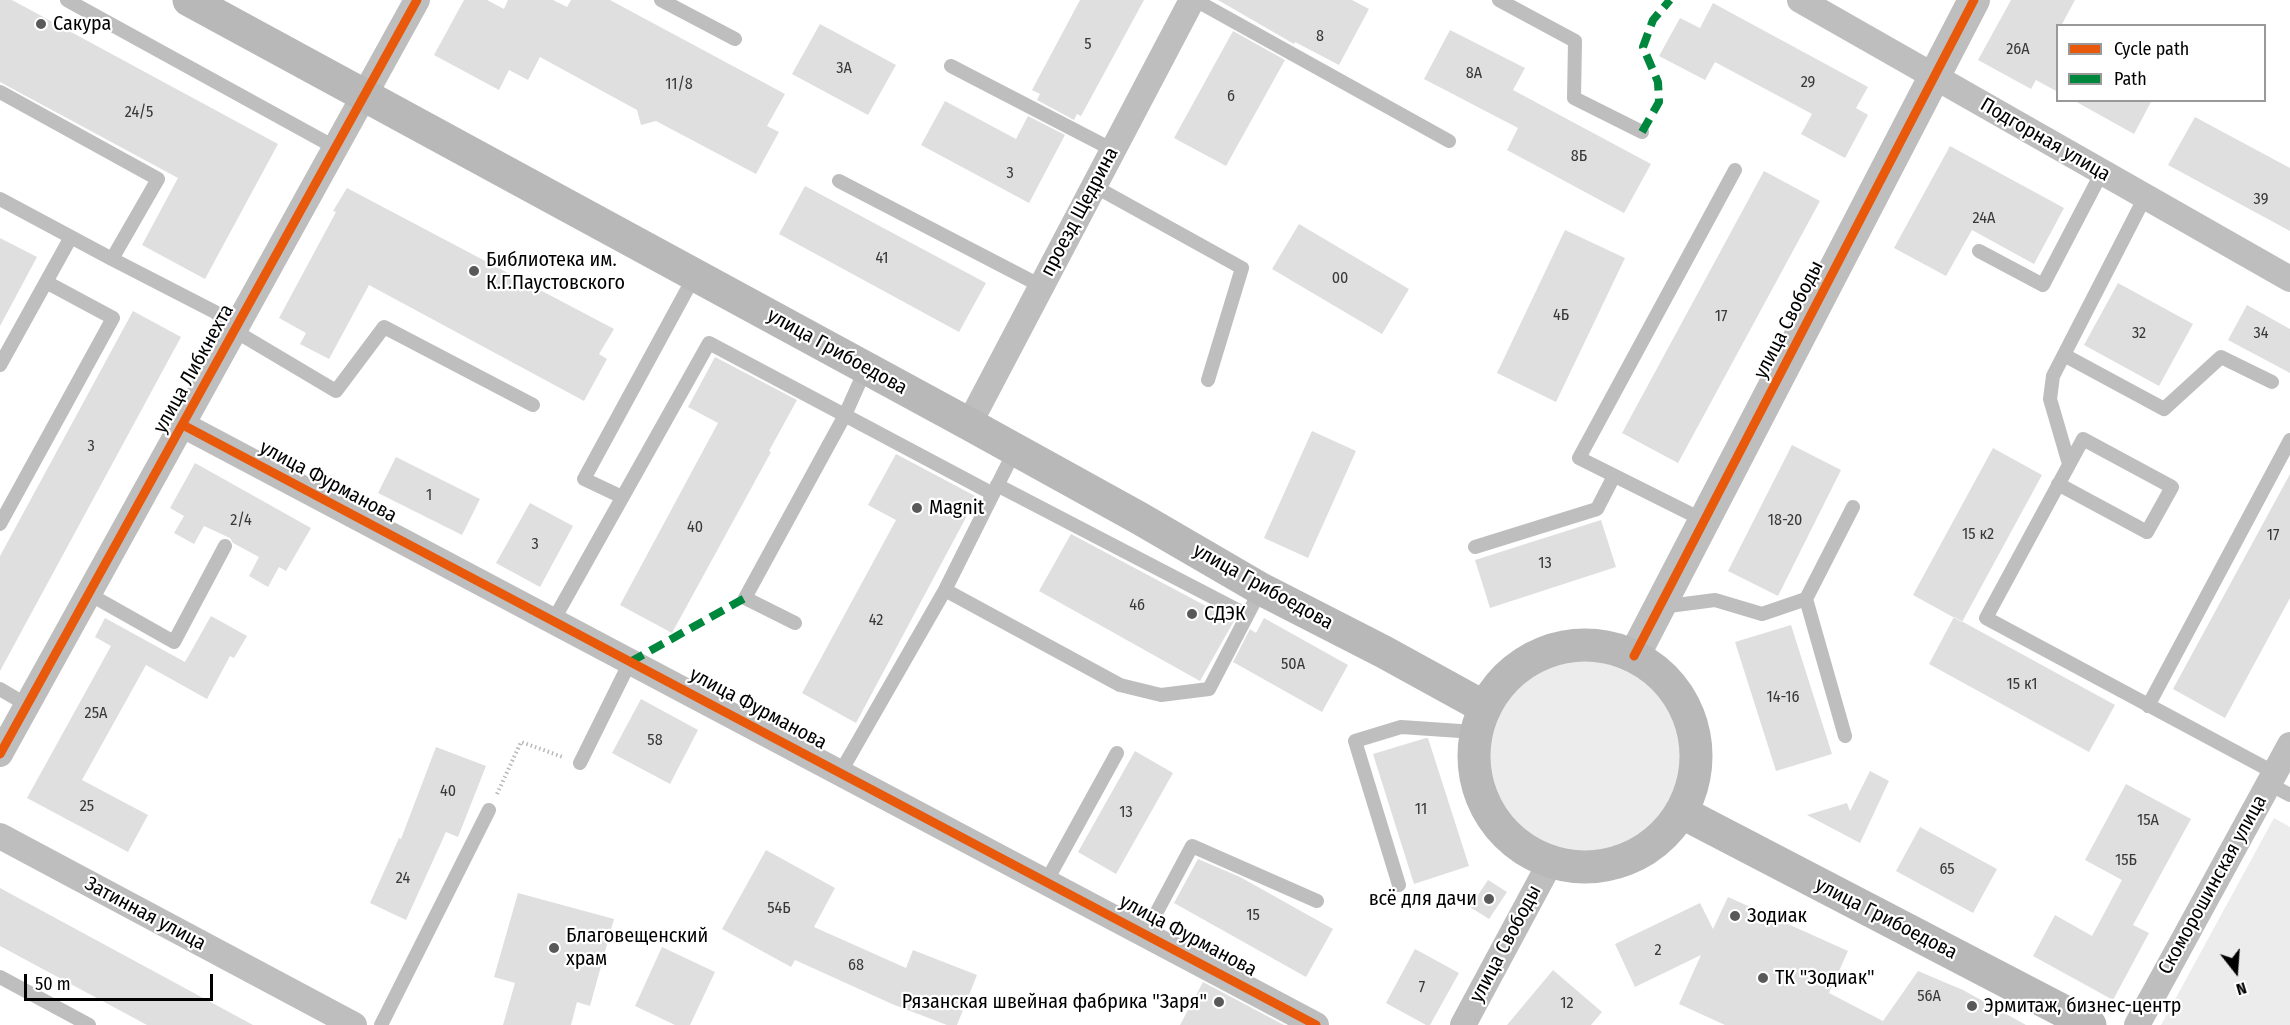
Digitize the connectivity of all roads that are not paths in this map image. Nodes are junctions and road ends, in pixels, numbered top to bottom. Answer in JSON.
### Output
{"nodes":[{"id":1,"x":67,"y":0,"type":"edge"},
{"id":2,"x":189,"y":0,"type":"edge"},
{"id":3,"x":417,"y":0,"type":"edge"},
{"id":4,"x":661,"y":0,"type":"edge"},
{"id":5,"x":1193,"y":0,"type":"edge"},
{"id":6,"x":1498,"y":0,"type":"edge"},
{"id":7,"x":1800,"y":0,"type":"edge"},
{"id":8,"x":1974,"y":0,"type":"edge"},
{"id":9,"x":735,"y":39,"type":"dead end"},
{"id":10,"x":951,"y":66,"type":"dead end"},
{"id":11,"x":1935,"y":77,"type":"junction"},
{"id":12,"x":0,"y":92,"type":"edge"},
{"id":13,"x":364,"y":95,"type":"junction"},
{"id":14,"x":1642,"y":132,"type":"dead end"},
{"id":15,"x":1449,"y":141,"type":"dead end"},
{"id":16,"x":336,"y":148,"type":"junction"},
{"id":17,"x":1113,"y":150,"type":"junction"},
{"id":18,"x":1735,"y":170,"type":"dead end"},
{"id":19,"x":2102,"y":172,"type":"junction"},
{"id":20,"x":839,"y":181,"type":"dead end"},
{"id":21,"x":1094,"y":186,"type":"junction"},
{"id":22,"x":2145,"y":197,"type":"junction"},
{"id":23,"x":0,"y":199,"type":"edge"},
{"id":24,"x":71,"y":237,"type":"junction"},
{"id":25,"x":1979,"y":250,"type":"dead end"},
{"id":26,"x":112,"y":259,"type":"junction"},
{"id":27,"x":695,"y":275,"type":"junction"},
{"id":28,"x":2290,"y":279,"type":"edge"},
{"id":29,"x":46,"y":282,"type":"junction"},
{"id":30,"x":1041,"y":286,"type":"junction"},
{"id":31,"x":2088,"y":307,"type":"junction"},
{"id":32,"x":2101,"y":315,"type":"dead end"},
{"id":33,"x":236,"y":331,"type":"junction"},
{"id":34,"x":2064,"y":355,"type":"junction"},
{"id":35,"x":0,"y":365,"type":"edge"},
{"id":36,"x":866,"y":368,"type":"junction"},
{"id":37,"x":1208,"y":380,"type":"dead end"},
{"id":38,"x":2272,"y":382,"type":"dead end"},
{"id":39,"x":533,"y":405,"type":"dead end"},
{"id":40,"x":845,"y":415,"type":"junction"},
{"id":41,"x":969,"y":424,"type":"junction"},
{"id":42,"x":183,"y":425,"type":"junction"},
{"id":43,"x":2290,"y":440,"type":"edge"},
{"id":44,"x":1015,"y":450,"type":"junction"},
{"id":45,"x":2069,"y":464,"type":"junction"},
{"id":46,"x":1614,"y":476,"type":"junction"},
{"id":47,"x":2058,"y":484,"type":"junction"},
{"id":48,"x":995,"y":489,"type":"junction"},
{"id":49,"x":622,"y":497,"type":"junction"},
{"id":50,"x":1852,"y":507,"type":"dead end"},
{"id":51,"x":1706,"y":521,"type":"junction"},
{"id":52,"x":0,"y":524,"type":"edge"},
{"id":53,"x":225,"y":546,"type":"dead end"},
{"id":54,"x":1475,"y":547,"type":"dead end"},
{"id":55,"x":945,"y":590,"type":"junction"},
{"id":56,"x":89,"y":594,"type":"junction"},
{"id":57,"x":1806,"y":599,"type":"junction"},
{"id":58,"x":1254,"y":602,"type":"junction"},
{"id":59,"x":1661,"y":607,"type":"junction"},
{"id":60,"x":553,"y":621,"type":"junction"},
{"id":61,"x":795,"y":623,"type":"dead end"},
{"id":62,"x":1634,"y":656,"type":"junction"},
{"id":63,"x":630,"y":662,"type":"junction"},
{"id":64,"x":0,"y":689,"type":"edge"},
{"id":65,"x":27,"y":705,"type":"junction"},
{"id":66,"x":2148,"y":706,"type":"junction"},
{"id":67,"x":1480,"y":719,"type":"junction"},
{"id":68,"x":1845,"y":736,"type":"dead end"},
{"id":69,"x":2290,"y":745,"type":"edge"},
{"id":70,"x":1118,"y":753,"type":"dead end"},
{"id":71,"x":0,"y":754,"type":"edge"},
{"id":72,"x":580,"y":763,"type":"road end"},
{"id":73,"x":840,"y":773,"type":"junction"},
{"id":74,"x":2278,"y":784,"type":"edge"},
{"id":75,"x":489,"y":810,"type":"road end"},
{"id":76,"x":1681,"y":812,"type":"junction"},
{"id":77,"x":0,"y":836,"type":"edge"},
{"id":78,"x":1550,"y":863,"type":"junction"},
{"id":79,"x":1046,"y":882,"type":"junction"},
{"id":80,"x":1399,"y":885,"type":"dead end"},
{"id":81,"x":1317,"y":901,"type":"dead end"},
{"id":82,"x":1145,"y":934,"type":"junction"},
{"id":83,"x":0,"y":977,"type":"edge"},
{"id":84,"x":341,"y":1022,"type":"edge"},
{"id":85,"x":89,"y":1025,"type":"edge"},
{"id":86,"x":381,"y":1025,"type":"edge"},
{"id":87,"x":1316,"y":1025,"type":"edge"},
{"id":88,"x":1463,"y":1025,"type":"edge"},
{"id":89,"x":2090,"y":1025,"type":"edge"},
{"id":90,"x":2137,"y":1025,"type":"edge"}],
"edges":[{"from":1,"to":16,"type":"lane"},
{"from":2,"to":13,"type":"main road","name":"улица Грибоедова"},
{"from":3,"to":13,"type":"street","name":"улица Либкнехта"},
{"from":4,"to":9,"type":"lane"},
{"from":5,"to":15,"type":"lane"},
{"from":5,"to":17,"type":"street","name":"проезд Щедрина"},
{"from":6,"to":14,"type":"lane"},
{"from":7,"to":11,"type":"street","name":"Подгорная улица"},
{"from":8,"to":11,"type":"street","name":"улица Свободы"},
{"from":10,"to":17,"type":"lane"},
{"from":11,"to":19,"type":"street","name":"Подгорная улица"},
{"from":11,"to":51,"type":"street","name":"улица Свободы"},
{"from":12,"to":26,"type":"lane"},
{"from":13,"to":16,"type":"street","name":"улица Либкнехта"},
{"from":13,"to":27,"type":"main road","name":"улица Грибоедова"},
{"from":16,"to":33,"type":"street","name":"улица Либкнехта"},
{"from":17,"to":21,"type":"street","name":"проезд Щедрина"},
{"from":18,"to":46,"type":"lane"},
{"from":19,"to":22,"type":"street","name":"Подгорная улица"},
{"from":19,"to":25,"type":"lane"},
{"from":20,"to":30,"type":"lane"},
{"from":21,"to":30,"type":"street","name":"проезд Щедрина"},
{"from":21,"to":37,"type":"lane"},
{"from":22,"to":28,"type":"street","name":"Подгорная улица"},
{"from":22,"to":31,"type":"lane"},
{"from":23,"to":24,"type":"lane"},
{"from":24,"to":26,"type":"lane"},
{"from":24,"to":29,"type":"lane"},
{"from":26,"to":33,"type":"lane"},
{"from":27,"to":36,"type":"main road","name":"улица Грибоедова"},
{"from":27,"to":49,"type":"lane"},
{"from":29,"to":35,"type":"lane"},
{"from":29,"to":52,"type":"lane"},
{"from":30,"to":41,"type":"street","name":"проезд Щедрина"},
{"from":31,"to":32,"type":"lane"},
{"from":31,"to":34,"type":"lane"},
{"from":33,"to":39,"type":"lane"},
{"from":33,"to":42,"type":"street","name":"улица Либкнехта"},
{"from":34,"to":38,"type":"lane"},
{"from":34,"to":45,"type":"lane"},
{"from":36,"to":40,"type":"lane"},
{"from":36,"to":41,"type":"main road","name":"улица Грибоедова"},
{"from":40,"to":48,"type":"lane"},
{"from":40,"to":49,"type":"lane"},
{"from":40,"to":61,"type":"lane"},
{"from":41,"to":44,"type":"main road","name":"улица Грибоедова"},
{"from":42,"to":56,"type":"street","name":"улица Либкнехта"},
{"from":42,"to":60,"type":"street","name":"улица Фурманова"},
{"from":43,"to":66,"type":"lane"},
{"from":44,"to":48,"type":"lane"},
{"from":44,"to":58,"type":"main road","name":"улица Грибоедова"},
{"from":45,"to":47,"type":"lane"},
{"from":45,"to":47,"type":"lane"},
{"from":46,"to":51,"type":"lane"},
{"from":46,"to":54,"type":"lane"},
{"from":47,"to":66,"type":"lane"},
{"from":48,"to":55,"type":"lane"},
{"from":48,"to":58,"type":"lane"},
{"from":49,"to":60,"type":"lane"},
{"from":50,"to":57,"type":"lane"},
{"from":51,"to":59,"type":"street","name":"улица Свободы"},
{"from":53,"to":56,"type":"lane"},
{"from":55,"to":58,"type":"lane"},
{"from":55,"to":73,"type":"lane"},
{"from":56,"to":65,"type":"street","name":"улица Либкнехта"},
{"from":57,"to":59,"type":"lane"},
{"from":57,"to":68,"type":"lane"},
{"from":58,"to":67,"type":"main road","name":"улица Грибоедова"},
{"from":59,"to":62,"type":"street","name":"улица Свободы"},
{"from":60,"to":63,"type":"street","name":"улица Фурманова"},
{"from":62,"to":67,"type":"main road"},
{"from":62,"to":76,"type":"main road"},
{"from":63,"to":72,"type":"lane"},
{"from":63,"to":73,"type":"street","name":"улица Фурманова"},
{"from":64,"to":65,"type":"lane"},
{"from":65,"to":71,"type":"street","name":"улица Либкнехта"},
{"from":66,"to":74,"type":"lane"},
{"from":67,"to":78,"type":"main road"},
{"from":67,"to":80,"type":"lane"},
{"from":69,"to":74,"type":"street","name":"Скоморошинская улица"},
{"from":70,"to":79,"type":"lane"},
{"from":73,"to":79,"type":"street","name":"улица Фурманова"},
{"from":74,"to":90,"type":"street","name":"Скоморошинская улица"},
{"from":75,"to":86,"type":"lane"},
{"from":76,"to":78,"type":"main road"},
{"from":76,"to":89,"type":"main road","name":"улица Грибоедова"},
{"from":77,"to":84,"type":"street","name":"Затинная улица"},
{"from":78,"to":88,"type":"street","name":"улица Свободы"},
{"from":79,"to":82,"type":"street","name":"улица Фурманова"},
{"from":81,"to":82,"type":"lane"},
{"from":82,"to":87,"type":"street","name":"улица Фурманова"},
{"from":83,"to":85,"type":"lane"}]}
